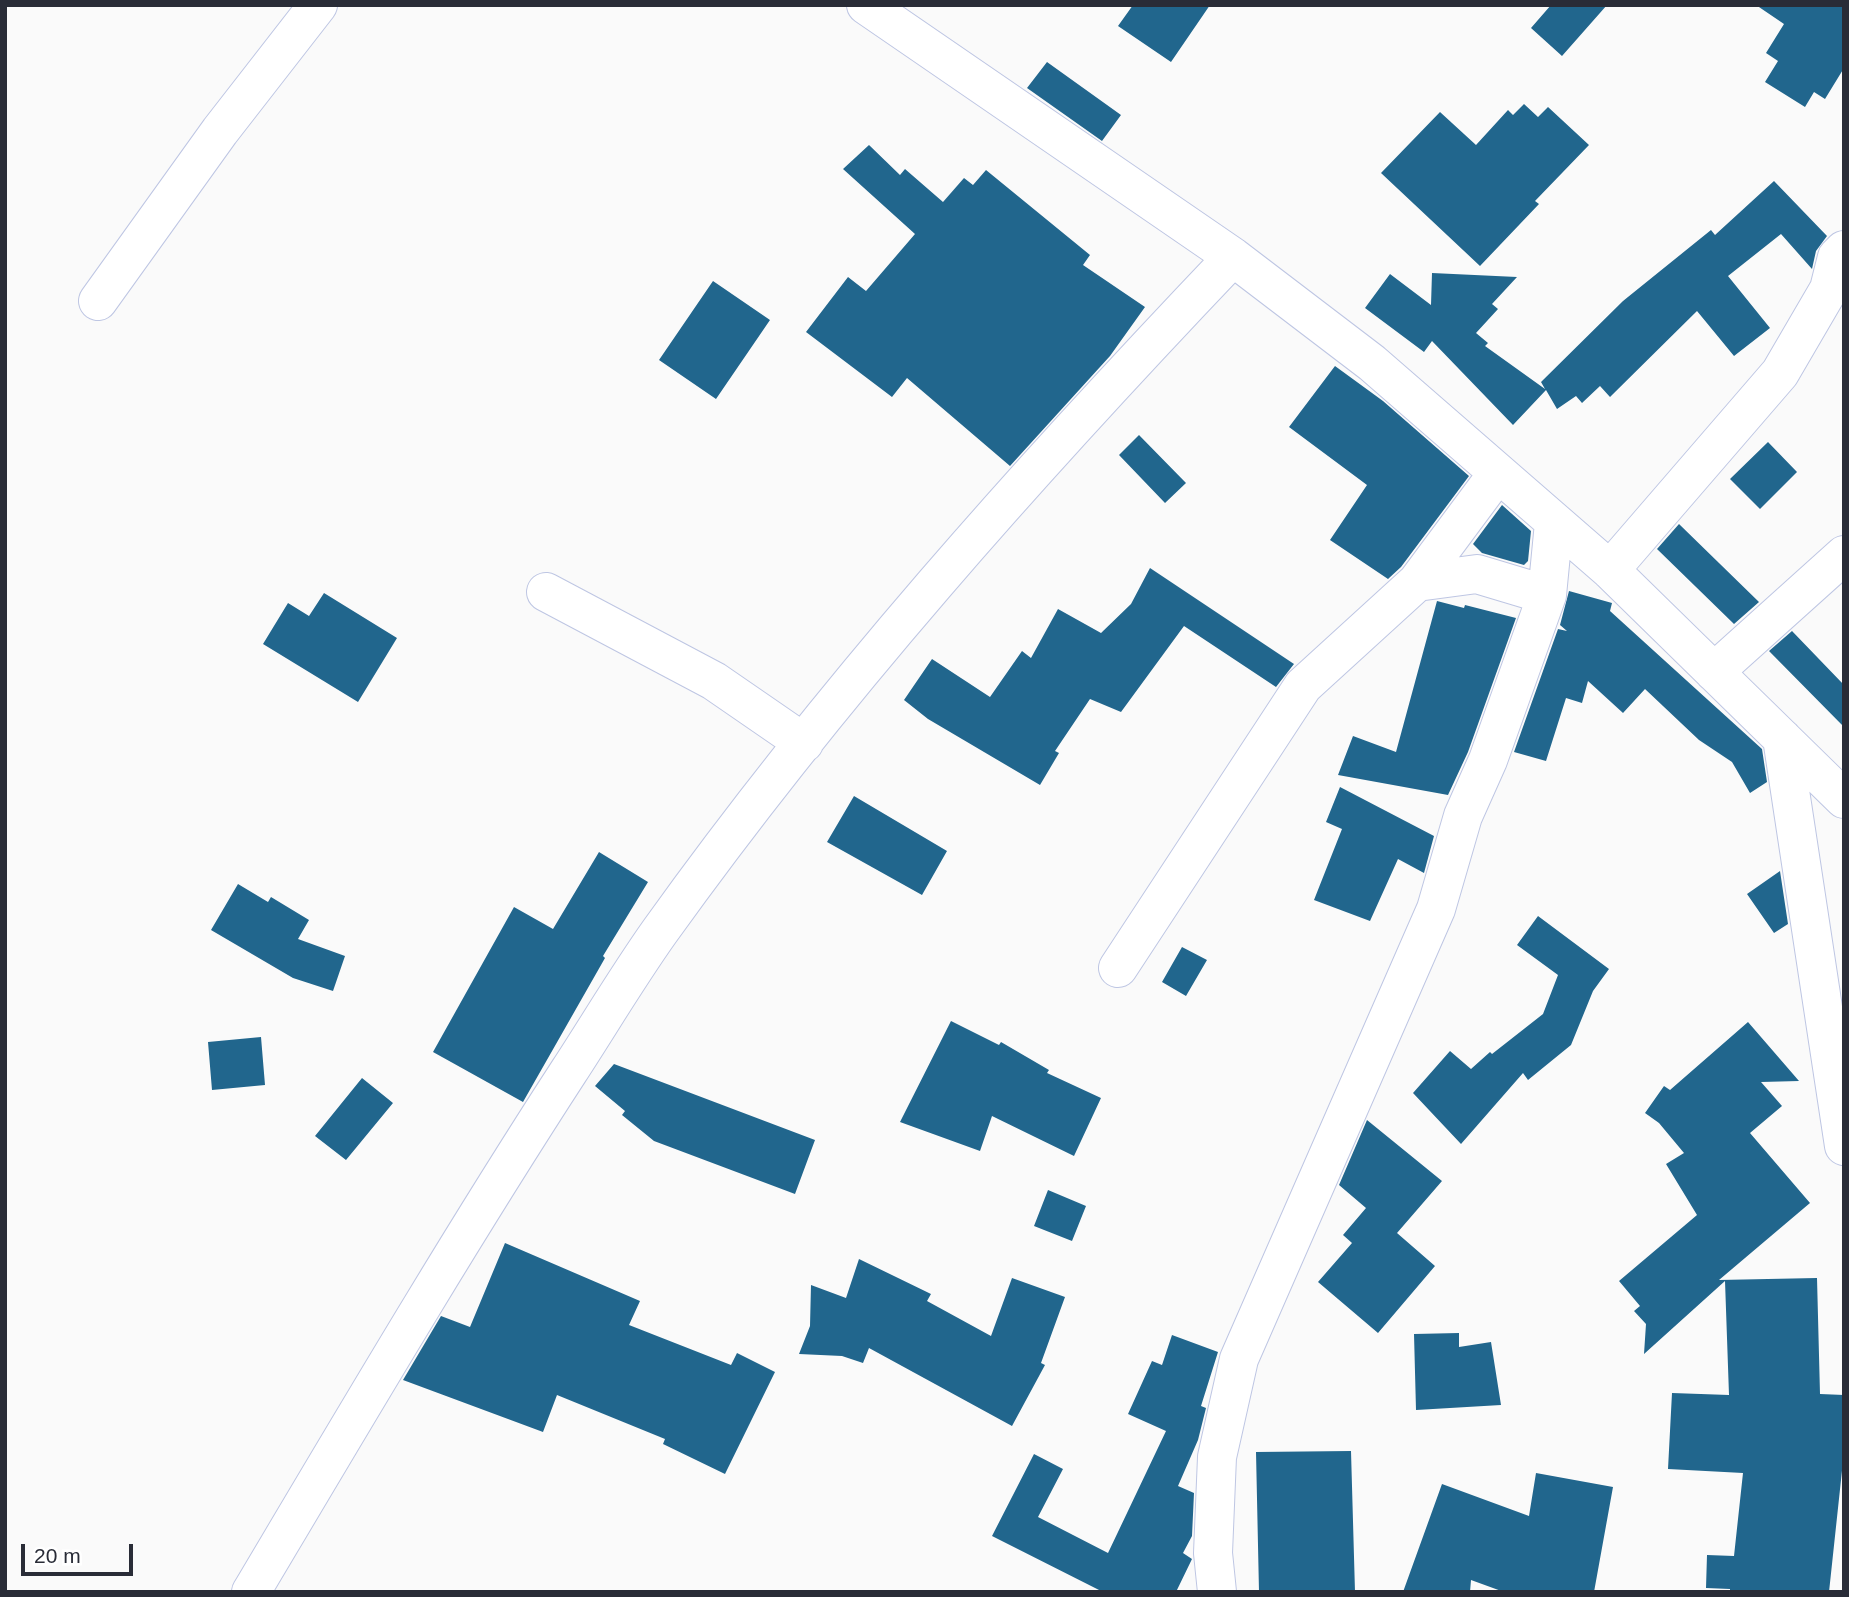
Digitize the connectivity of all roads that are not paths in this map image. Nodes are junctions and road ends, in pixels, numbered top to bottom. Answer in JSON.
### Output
{"nodes":[{"id":1,"x":318,"y":5,"type":"edge"},
{"id":2,"x":866,"y":5,"type":"edge"},
{"id":3,"x":1844,"y":250,"type":"edge"},
{"id":4,"x":1233,"y":257,"type":"junction"},
{"id":5,"x":98,"y":302,"type":"dead end"},
{"id":6,"x":1498,"y":473,"type":"junction"},
{"id":7,"x":1554,"y":523,"type":"junction"},
{"id":8,"x":1844,"y":555,"type":"edge"},
{"id":9,"x":1610,"y":570,"type":"junction"},
{"id":10,"x":1418,"y":582,"type":"junction"},
{"id":11,"x":546,"y":592,"type":"dead end"},
{"id":12,"x":1548,"y":595,"type":"junction"},
{"id":13,"x":1714,"y":672,"type":"junction"},
{"id":14,"x":1782,"y":738,"type":"junction"},
{"id":15,"x":804,"y":743,"type":"junction"},
{"id":16,"x":1844,"y":799,"type":"edge"},
{"id":17,"x":1118,"y":968,"type":"dead end"},
{"id":18,"x":1844,"y":1146,"type":"edge"},
{"id":19,"x":251,"y":1592,"type":"edge"},
{"id":20,"x":1217,"y":1592,"type":"edge"}],
"edges":[{"from":1,"to":5,"type":"street"},
{"from":2,"to":4,"type":"street"},
{"from":3,"to":9,"type":"street"},
{"from":4,"to":6,"type":"street"},
{"from":4,"to":15,"type":"street"},
{"from":6,"to":7,"type":"street"},
{"from":6,"to":10,"type":"street"},
{"from":7,"to":9,"type":"street"},
{"from":7,"to":12,"type":"street"},
{"from":8,"to":13,"type":"street"},
{"from":9,"to":13,"type":"street"},
{"from":10,"to":12,"type":"street"},
{"from":10,"to":17,"type":"street"},
{"from":11,"to":15,"type":"street"},
{"from":12,"to":20,"type":"street"},
{"from":13,"to":14,"type":"street"},
{"from":14,"to":16,"type":"street"},
{"from":14,"to":18,"type":"street"},
{"from":15,"to":19,"type":"street"}]}
